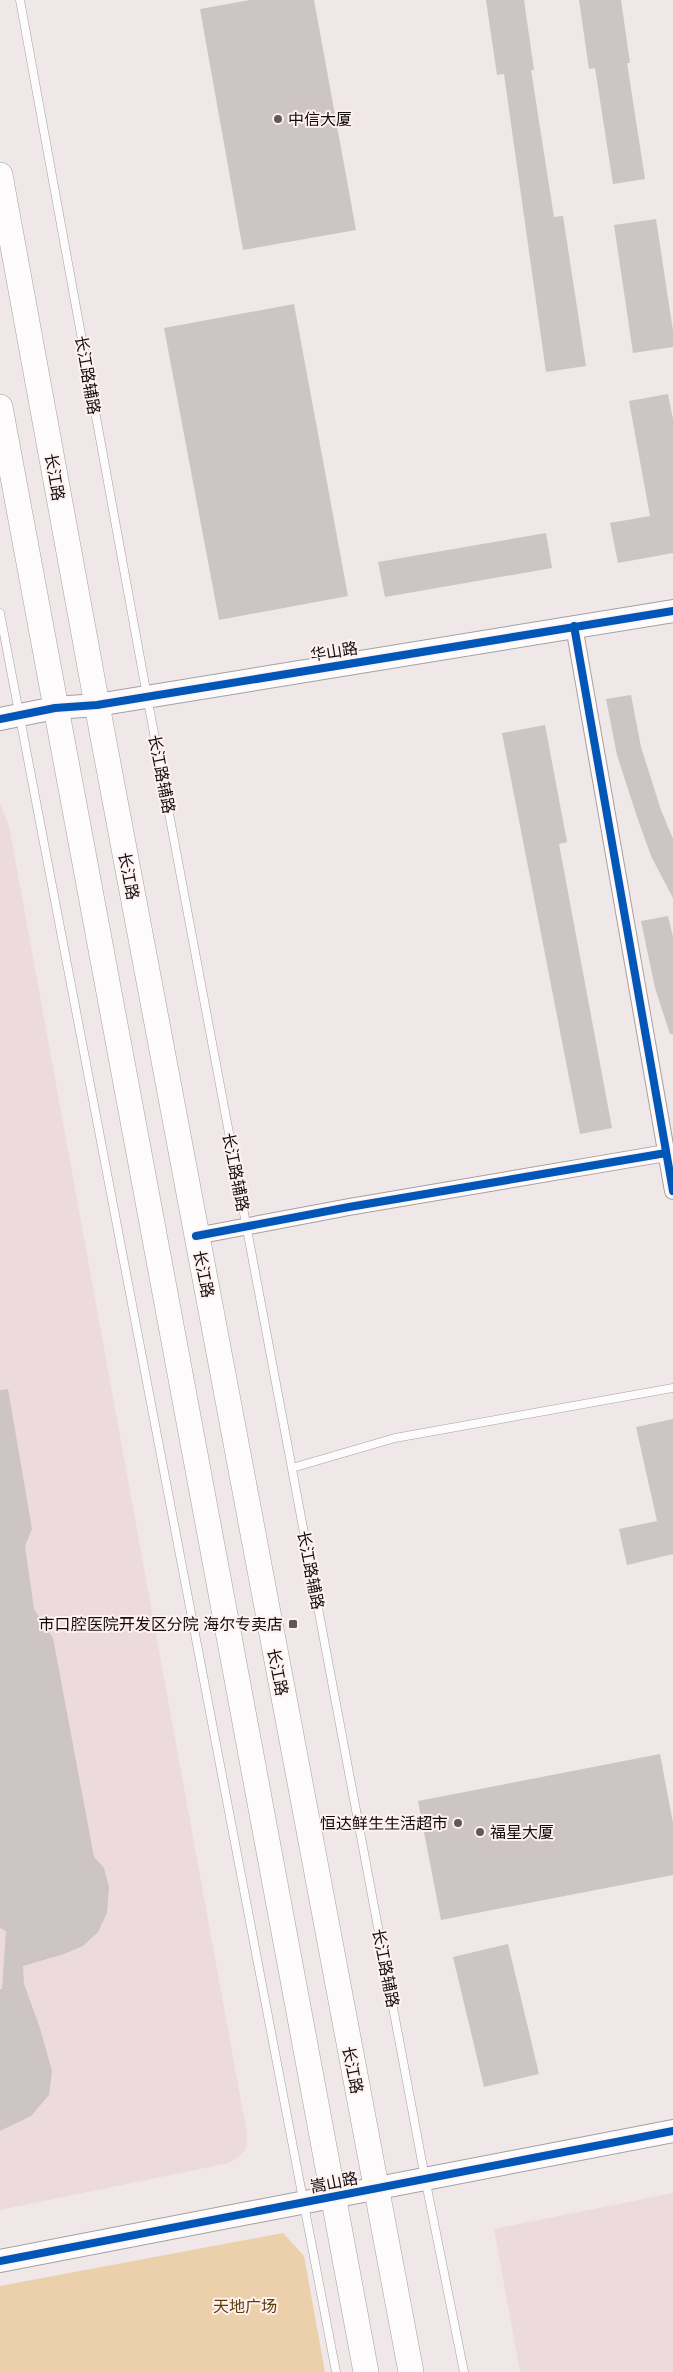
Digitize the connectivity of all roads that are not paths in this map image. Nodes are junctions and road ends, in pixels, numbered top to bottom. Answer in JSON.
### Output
{"nodes":[{"id":1,"x":20,"y":0,"type":"edge"},
{"id":2,"x":0,"y":175,"type":"edge"},
{"id":3,"x":0,"y":407,"type":"edge"},
{"id":4,"x":673,"y":611,"type":"edge"},
{"id":5,"x":0,"y":613,"type":"edge"},
{"id":6,"x":574,"y":626,"type":"junction"},
{"id":7,"x":147,"y":696,"type":"junction"},
{"id":8,"x":97,"y":705,"type":"junction"},
{"id":9,"x":55,"y":708,"type":"junction"},
{"id":10,"x":9,"y":716,"type":"edge"},
{"id":11,"x":666,"y":1153,"type":"junction"},
{"id":12,"x":673,"y":1191,"type":"edge"},
{"id":13,"x":247,"y":1226,"type":"junction"},
{"id":14,"x":196,"y":1236,"type":"junction"},
{"id":15,"x":673,"y":1388,"type":"edge"},
{"id":16,"x":292,"y":1468,"type":"junction"},
{"id":17,"x":673,"y":2131,"type":"edge"},
{"id":18,"x":425,"y":2178,"type":"junction"},
{"id":19,"x":375,"y":2188,"type":"junction"},
{"id":20,"x":332,"y":2196,"type":"junction"},
{"id":21,"x":302,"y":2202,"type":"junction"},
{"id":22,"x":0,"y":2261,"type":"edge"},
{"id":23,"x":336,"y":2372,"type":"edge"},
{"id":24,"x":366,"y":2372,"type":"edge"},
{"id":25,"x":411,"y":2372,"type":"edge"},
{"id":26,"x":464,"y":2372,"type":"edge"}],
"edges":[{"from":1,"to":7,"type":"lane","name":"长江路辅路"},
{"from":2,"to":8,"type":"main road","name":"长江路"},
{"from":3,"to":9,"type":"main road"},
{"from":4,"to":6,"type":"street","name":"华山路"},
{"from":5,"to":10,"type":"lane"},
{"from":6,"to":7,"type":"street","name":"华山路"},
{"from":6,"to":11,"type":"street"},
{"from":7,"to":8,"type":"street","name":"华山路"},
{"from":7,"to":13,"type":"lane","name":"长江路辅路"},
{"from":8,"to":9,"type":"street","name":"华山路"},
{"from":8,"to":14,"type":"main road","name":"长江路"},
{"from":9,"to":10,"type":"street","name":"华山路"},
{"from":9,"to":20,"type":"main road"},
{"from":10,"to":21,"type":"lane"},
{"from":11,"to":12,"type":"street"},
{"from":11,"to":13,"type":"street"},
{"from":13,"to":14,"type":"street"},
{"from":13,"to":16,"type":"lane","name":"长江路辅路"},
{"from":14,"to":19,"type":"main road","name":"长江路"},
{"from":15,"to":16,"type":"lane"},
{"from":16,"to":18,"type":"lane","name":"长江路辅路"},
{"from":17,"to":18,"type":"street","name":"嵩山路"},
{"from":18,"to":19,"type":"street","name":"嵩山路"},
{"from":18,"to":26,"type":"lane","name":"长江路辅路"},
{"from":19,"to":20,"type":"street","name":"嵩山路"},
{"from":19,"to":25,"type":"main road","name":"长江路"},
{"from":20,"to":21,"type":"street","name":"嵩山路"},
{"from":20,"to":24,"type":"main road"},
{"from":21,"to":22,"type":"street","name":"嵩山路"},
{"from":21,"to":23,"type":"lane"}]}
